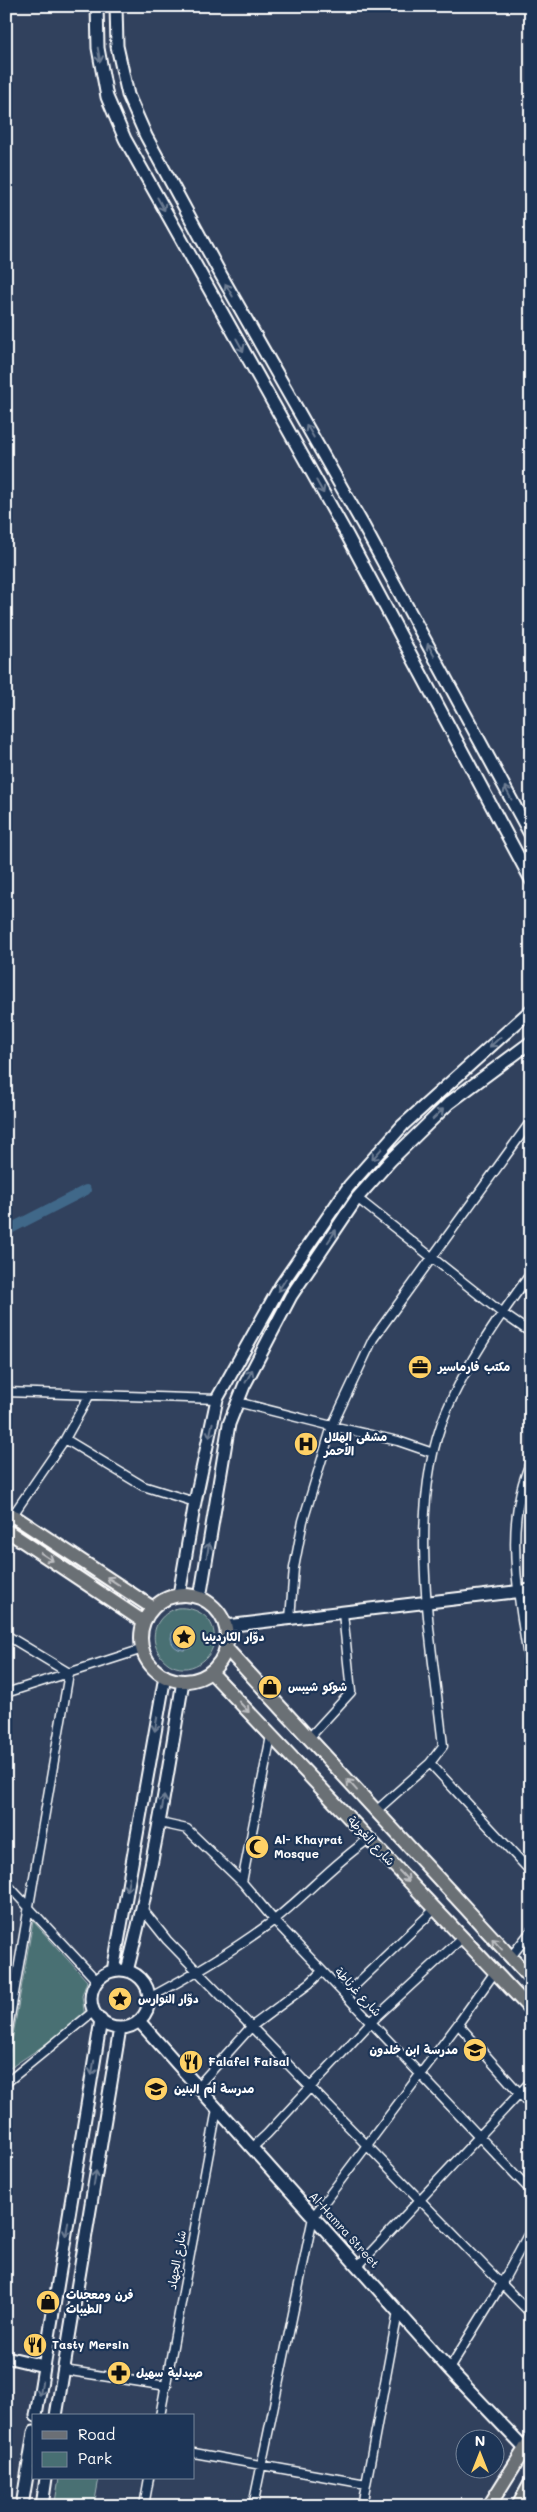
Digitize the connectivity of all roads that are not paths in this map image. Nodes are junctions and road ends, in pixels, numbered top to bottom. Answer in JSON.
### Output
{"nodes":[{"id":1,"x":97,"y":6,"type":"edge"},
{"id":2,"x":116,"y":6,"type":"edge"},
{"id":3,"x":531,"y":836,"type":"edge"},
{"id":4,"x":531,"y":880,"type":"edge"},
{"id":5,"x":531,"y":1010,"type":"edge"},
{"id":6,"x":531,"y":1042,"type":"edge"},
{"id":7,"x":531,"y":1121,"type":"edge"},
{"id":8,"x":523,"y":1132,"type":"junction"},
{"id":9,"x":531,"y":1138,"type":"edge"},
{"id":10,"x":357,"y":1198,"type":"junction"},
{"id":11,"x":434,"y":1257,"type":"junction"},
{"id":12,"x":531,"y":1273,"type":"edge"},
{"id":13,"x":502,"y":1312,"type":"junction"},
{"id":14,"x":531,"y":1333,"type":"edge"},
{"id":15,"x":6,"y":1392,"type":"edge"},
{"id":16,"x":89,"y":1396,"type":"junction"},
{"id":17,"x":218,"y":1399,"type":"junction"},
{"id":18,"x":237,"y":1402,"type":"junction"},
{"id":19,"x":332,"y":1426,"type":"junction"},
{"id":20,"x":65,"y":1439,"type":"junction"},
{"id":21,"x":434,"y":1453,"type":"junction"},
{"id":22,"x":531,"y":1460,"type":"edge"},
{"id":23,"x":195,"y":1502,"type":"junction"},
{"id":24,"x":8,"y":1517,"type":"edge"},
{"id":25,"x":6,"y":1530,"type":"edge"},
{"id":26,"x":531,"y":1590,"type":"edge"},
{"id":27,"x":518,"y":1592,"type":"junction"},
{"id":28,"x":179,"y":1595,"type":"junction"},
{"id":29,"x":200,"y":1598,"type":"junction"},
{"id":30,"x":428,"y":1603,"type":"junction"},
{"id":31,"x":153,"y":1608,"type":"junction"},
{"id":32,"x":343,"y":1612,"type":"junction"},
{"id":33,"x":290,"y":1619,"type":"junction"},
{"id":34,"x":144,"y":1622,"type":"junction"},
{"id":35,"x":226,"y":1626,"type":"junction"},
{"id":36,"x":6,"y":1635,"type":"edge"},
{"id":37,"x":226,"y":1648,"type":"junction"},
{"id":38,"x":143,"y":1649,"type":"junction"},
{"id":39,"x":211,"y":1672,"type":"junction"},
{"id":40,"x":69,"y":1673,"type":"junction"},
{"id":41,"x":531,"y":1674,"type":"edge"},
{"id":42,"x":165,"y":1676,"type":"junction"},
{"id":43,"x":183,"y":1681,"type":"junction"},
{"id":44,"x":6,"y":1693,"type":"edge"},
{"id":45,"x":271,"y":1736,"type":"junction"},
{"id":46,"x":309,"y":1738,"type":"junction"},
{"id":47,"x":430,"y":1763,"type":"junction"},
{"id":48,"x":376,"y":1811,"type":"junction"},
{"id":49,"x":160,"y":1823,"type":"junction"},
{"id":50,"x":369,"y":1839,"type":"junction"},
{"id":51,"x":531,"y":1872,"type":"edge"},
{"id":52,"x":242,"y":1882,"type":"junction"},
{"id":53,"x":6,"y":1883,"type":"edge"},
{"id":54,"x":29,"y":1908,"type":"junction"},
{"id":55,"x":435,"y":1909,"type":"junction"},
{"id":56,"x":143,"y":1910,"type":"junction"},
{"id":57,"x":274,"y":1920,"type":"junction"},
{"id":58,"x":531,"y":1931,"type":"edge"},
{"id":59,"x":462,"y":1938,"type":"junction"},
{"id":60,"x":510,"y":1958,"type":"junction"},
{"id":61,"x":113,"y":1971,"type":"junction"},
{"id":62,"x":127,"y":1971,"type":"junction"},
{"id":63,"x":322,"y":1971,"type":"junction"},
{"id":64,"x":198,"y":1972,"type":"junction"},
{"id":65,"x":495,"y":1972,"type":"junction"},
{"id":66,"x":531,"y":1979,"type":"edge"},
{"id":67,"x":97,"y":1981,"type":"junction"},
{"id":68,"x":345,"y":1995,"type":"junction"},
{"id":69,"x":149,"y":1998,"type":"junction"},
{"id":70,"x":531,"y":2010,"type":"edge"},
{"id":71,"x":98,"y":2016,"type":"junction"},
{"id":72,"x":139,"y":2021,"type":"junction"},
{"id":73,"x":371,"y":2022,"type":"junction"},
{"id":74,"x":458,"y":2024,"type":"junction"},
{"id":75,"x":251,"y":2027,"type":"junction"},
{"id":76,"x":120,"y":2028,"type":"junction"},
{"id":77,"x":6,"y":2040,"type":"edge"},
{"id":78,"x":420,"y":2074,"type":"junction"},
{"id":79,"x":531,"y":2081,"type":"edge"},
{"id":80,"x":6,"y":2083,"type":"edge"},
{"id":81,"x":197,"y":2087,"type":"junction"},
{"id":82,"x":310,"y":2088,"type":"junction"},
{"id":83,"x":520,"y":2093,"type":"junction"},
{"id":84,"x":531,"y":2106,"type":"edge"},
{"id":85,"x":217,"y":2109,"type":"junction"},
{"id":86,"x":479,"y":2136,"type":"junction"},
{"id":87,"x":367,"y":2146,"type":"junction"},
{"id":88,"x":252,"y":2148,"type":"junction"},
{"id":89,"x":531,"y":2191,"type":"edge"},
{"id":90,"x":419,"y":2201,"type":"junction"},
{"id":91,"x":314,"y":2217,"type":"junction"},
{"id":92,"x":531,"y":2229,"type":"edge"},
{"id":93,"x":358,"y":2266,"type":"junction"},
{"id":94,"x":501,"y":2285,"type":"junction"},
{"id":95,"x":398,"y":2312,"type":"junction"},
{"id":96,"x":531,"y":2314,"type":"edge"},
{"id":97,"x":6,"y":2357,"type":"edge"},
{"id":98,"x":44,"y":2366,"type":"junction"},
{"id":99,"x":64,"y":2370,"type":"junction"},
{"id":100,"x":450,"y":2370,"type":"junction"},
{"id":101,"x":166,"y":2386,"type":"junction"},
{"id":102,"x":36,"y":2414,"type":"edge"},
{"id":103,"x":56,"y":2414,"type":"edge"},
{"id":104,"x":160,"y":2414,"type":"edge"},
{"id":105,"x":32,"y":2444,"type":"edge"},
{"id":106,"x":528,"y":2448,"type":"edge"},
{"id":107,"x":195,"y":2453,"type":"edge"},
{"id":108,"x":261,"y":2467,"type":"junction"},
{"id":109,"x":46,"y":2480,"type":"edge"},
{"id":110,"x":149,"y":2480,"type":"edge"},
{"id":111,"x":531,"y":2482,"type":"edge"},
{"id":112,"x":366,"y":2484,"type":"junction"},
{"id":113,"x":22,"y":2506,"type":"edge"},
{"id":114,"x":42,"y":2506,"type":"edge"},
{"id":115,"x":144,"y":2506,"type":"edge"},
{"id":116,"x":253,"y":2506,"type":"edge"},
{"id":117,"x":362,"y":2506,"type":"edge"},
{"id":118,"x":489,"y":2506,"type":"edge"},
{"id":119,"x":518,"y":2506,"type":"edge"}],
"edges":[{"from":1,"to":4,"type":"main road","one_way":true},
{"from":3,"to":2,"type":"main road","one_way":true},
{"from":5,"to":17,"type":"main road","one_way":true},
{"from":10,"to":6,"type":"main road","one_way":true},
{"from":7,"to":8,"type":"street"},
{"from":8,"to":9,"type":"street"},
{"from":8,"to":11,"type":"street"},
{"from":10,"to":11,"type":"street"},
{"from":18,"to":10,"type":"main road","one_way":true},
{"from":11,"to":13,"type":"street"},
{"from":11,"to":19,"type":"street"},
{"from":12,"to":13,"type":"street"},
{"from":13,"to":14,"type":"street"},
{"from":13,"to":21,"type":"street"},
{"from":15,"to":16,"type":"street"},
{"from":16,"to":17,"type":"street"},
{"from":16,"to":20,"type":"street"},
{"from":17,"to":23,"type":"main road","one_way":true},
{"from":18,"to":19,"type":"street"},
{"from":29,"to":18,"type":"main road","one_way":true},
{"from":19,"to":21,"type":"street"},
{"from":19,"to":33,"type":"street"},
{"from":20,"to":23,"type":"street"},
{"from":20,"to":24,"type":"street"},
{"from":21,"to":30,"type":"street"},
{"from":22,"to":27,"type":"street"},
{"from":23,"to":28,"type":"main road"},
{"from":31,"to":24,"type":"main road","one_way":true},
{"from":25,"to":34,"type":"main road","one_way":true},
{"from":26,"to":27,"type":"main road"},
{"from":27,"to":30,"type":"main road"},
{"from":27,"to":41,"type":"street"},
{"from":28,"to":29,"type":"main road"},
{"from":28,"to":31,"type":"main road"},
{"from":29,"to":35,"type":"main road"},
{"from":30,"to":32,"type":"main road"},
{"from":30,"to":47,"type":"street"},
{"from":31,"to":34,"type":"main road"},
{"from":32,"to":33,"type":"main road"},
{"from":32,"to":46,"type":"street"},
{"from":33,"to":35,"type":"main road"},
{"from":34,"to":38,"type":"main road"},
{"from":35,"to":37,"type":"main road"},
{"from":36,"to":40,"type":"street"},
{"from":37,"to":39,"type":"main road"},
{"from":37,"to":46,"type":"main road"},
{"from":38,"to":40,"type":"street"},
{"from":38,"to":42,"type":"main road"},
{"from":39,"to":43,"type":"main road"},
{"from":39,"to":45,"type":"main road","name":"شارع الغوطة","one_way":true},
{"from":40,"to":44,"type":"street"},
{"from":40,"to":54,"type":"street"},
{"from":42,"to":43,"type":"main road"},
{"from":42,"to":61,"type":"main road","one_way":true},
{"from":49,"to":43,"type":"main road","one_way":true},
{"from":45,"to":50,"type":"main road","name":"شارع الغوطة"},
{"from":45,"to":52,"type":"street"},
{"from":48,"to":46,"type":"main road","one_way":true},
{"from":47,"to":48,"type":"street"},
{"from":47,"to":51,"type":"street"},
{"from":60,"to":48,"type":"main road","one_way":true},
{"from":49,"to":52,"type":"street","name":"شارع غرناطة"},
{"from":49,"to":56,"type":"main road"},
{"from":50,"to":55,"type":"main road","name":"شارع الغوطة","one_way":true},
{"from":50,"to":57,"type":"street"},
{"from":52,"to":57,"type":"street","name":"شارع غرناطة"},
{"from":53,"to":54,"type":"street"},
{"from":54,"to":67,"type":"street"},
{"from":54,"to":77,"type":"street"},
{"from":55,"to":59,"type":"main road","name":"شارع الغوطة"},
{"from":55,"to":68,"type":"street"},
{"from":56,"to":62,"type":"main road"},
{"from":56,"to":64,"type":"street"},
{"from":57,"to":63,"type":"street","name":"شارع غرناطة"},
{"from":57,"to":64,"type":"street"},
{"from":58,"to":60,"type":"street"},
{"from":59,"to":65,"type":"main road","name":"شارع الغوطة"},
{"from":59,"to":73,"type":"street"},
{"from":60,"to":66,"type":"main road"},
{"from":61,"to":62,"type":"main road"},
{"from":61,"to":67,"type":"main road"},
{"from":62,"to":69,"type":"main road"},
{"from":63,"to":68,"type":"street","name":"شارع غرناطة"},
{"from":63,"to":75,"type":"street"},
{"from":64,"to":69,"type":"street"},
{"from":64,"to":75,"type":"street"},
{"from":65,"to":70,"type":"main road","name":"شارع الغوطة"},
{"from":65,"to":74,"type":"street"},
{"from":67,"to":71,"type":"main road"},
{"from":68,"to":73,"type":"street","name":"شارع غرناطة"},
{"from":69,"to":72,"type":"main road"},
{"from":71,"to":76,"type":"main road"},
{"from":71,"to":80,"type":"street"},
{"from":71,"to":98,"type":"main road","one_way":true},
{"from":72,"to":76,"type":"main road"},
{"from":72,"to":81,"type":"main road","name":"Al-Hamra Street"},
{"from":73,"to":78,"type":"street","name":"شارع غرناطة"},
{"from":73,"to":82,"type":"street"},
{"from":74,"to":78,"type":"street"},
{"from":74,"to":83,"type":"street"},
{"from":75,"to":81,"type":"street"},
{"from":75,"to":82,"type":"street"},
{"from":99,"to":76,"type":"main road","one_way":true},
{"from":78,"to":86,"type":"street","name":"شارع غرناطة"},
{"from":78,"to":87,"type":"street"},
{"from":79,"to":83,"type":"street"},
{"from":81,"to":85,"type":"main road","name":"Al-Hamra Street"},
{"from":82,"to":87,"type":"street"},
{"from":82,"to":88,"type":"street"},
{"from":83,"to":84,"type":"street"},
{"from":83,"to":86,"type":"street"},
{"from":85,"to":88,"type":"main road","name":"Al-Hamra Street"},
{"from":85,"to":101,"type":"street","name":"شارع الجهاد"},
{"from":86,"to":89,"type":"street","name":"شارع غرناطة"},
{"from":86,"to":90,"type":"street"},
{"from":87,"to":90,"type":"street"},
{"from":87,"to":91,"type":"street"},
{"from":88,"to":91,"type":"main road","name":"Al-Hamra Street"},
{"from":90,"to":93,"type":"street"},
{"from":90,"to":94,"type":"street"},
{"from":91,"to":93,"type":"main road","name":"Al-Hamra Street"},
{"from":91,"to":108,"type":"street"},
{"from":92,"to":94,"type":"street"},
{"from":93,"to":95,"type":"main road","name":"Al-Hamra Street"},
{"from":94,"to":96,"type":"street"},
{"from":94,"to":100,"type":"street"},
{"from":95,"to":100,"type":"main road","name":"Al-Hamra Street"},
{"from":95,"to":112,"type":"street"},
{"from":97,"to":98,"type":"main road"},
{"from":98,"to":102,"type":"main road","one_way":true},
{"from":99,"to":101,"type":"street"},
{"from":99,"to":103,"type":"main road"},
{"from":100,"to":106,"type":"main road","name":"Al-Hamra Street"},
{"from":101,"to":104,"type":"street","name":"شارع الجهاد"},
{"from":105,"to":113,"type":"main road"},
{"from":106,"to":118,"type":"main road"},
{"from":107,"to":108,"type":"street"},
{"from":108,"to":112,"type":"street"},
{"from":108,"to":116,"type":"street"},
{"from":109,"to":114,"type":"main road"},
{"from":110,"to":115,"type":"street"},
{"from":111,"to":119,"type":"main road"},
{"from":112,"to":117,"type":"street"}]}
